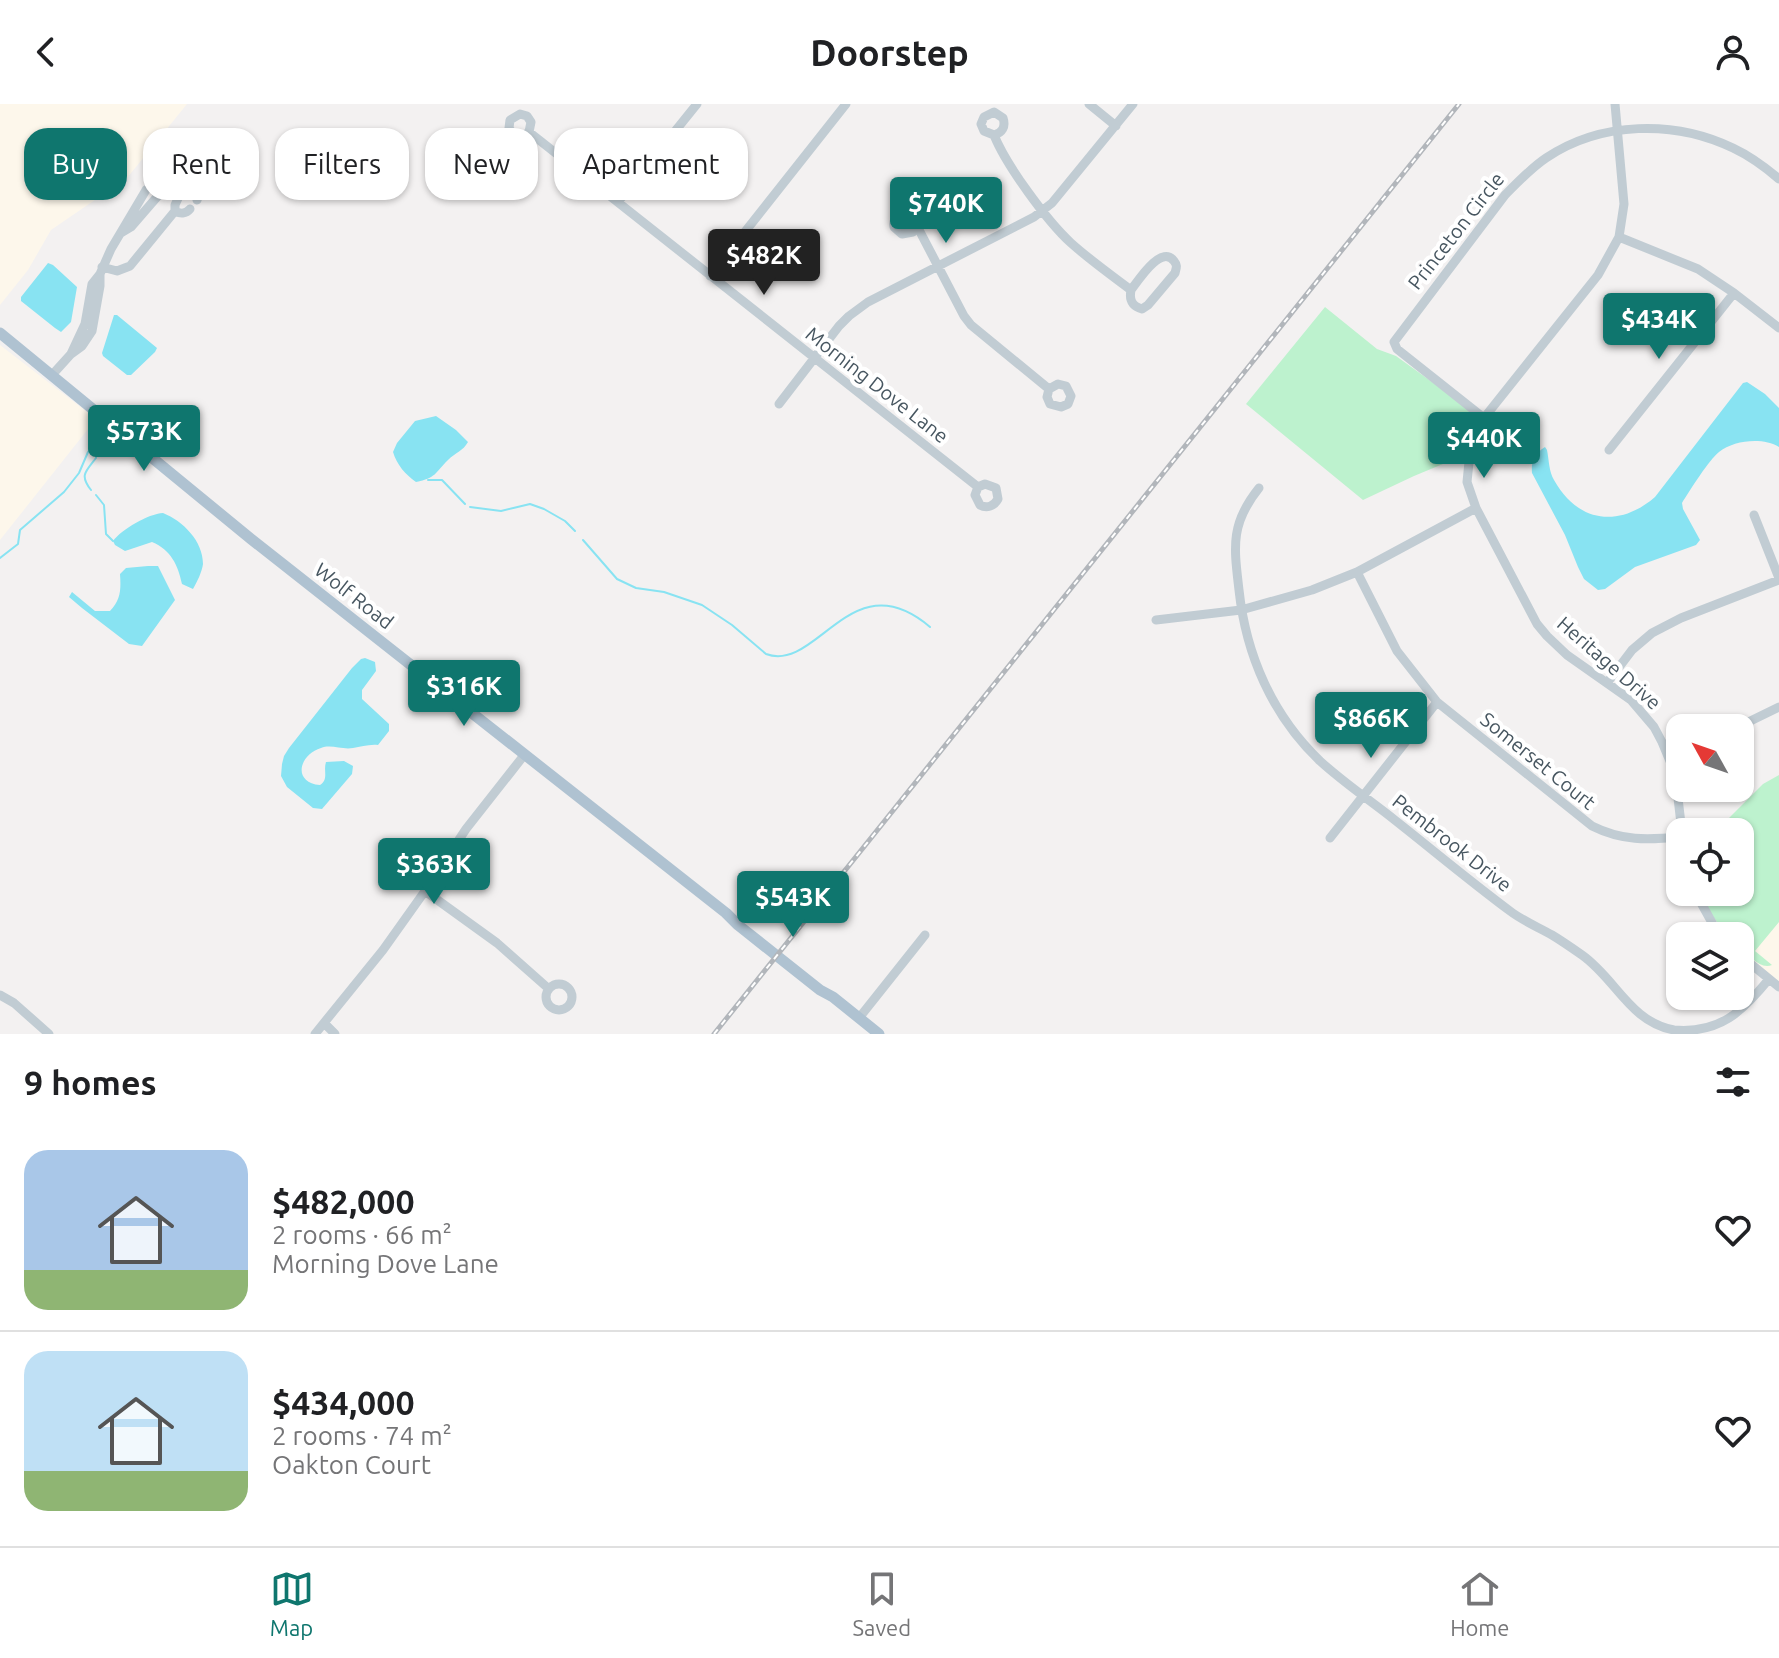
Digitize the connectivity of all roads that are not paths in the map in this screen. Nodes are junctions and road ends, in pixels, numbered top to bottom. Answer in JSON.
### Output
{"nodes":[{"id":1,"x":846,"y":104,"type":"edge"},
{"id":2,"x":1089,"y":104,"type":"edge"},
{"id":3,"x":1133,"y":104,"type":"edge"},
{"id":4,"x":1615,"y":104,"type":"edge"},
{"id":5,"x":690,"y":107,"type":"edge"},
{"id":6,"x":1116,"y":126,"type":"junction"},
{"id":7,"x":1617,"y":130,"type":"junction"},
{"id":8,"x":994,"y":135,"type":"dead end"},
{"id":9,"x":538,"y":139,"type":"edge"},
{"id":10,"x":1779,"y":179,"type":"edge"},
{"id":11,"x":154,"y":200,"type":"edge"},
{"id":12,"x":177,"y":200,"type":"edge"},
{"id":13,"x":618,"y":202,"type":"junction"},
{"id":14,"x":190,"y":209,"type":"dead end"},
{"id":15,"x":1043,"y":210,"type":"junction"},
{"id":16,"x":175,"y":211,"type":"junction"},
{"id":17,"x":917,"y":226,"type":"dead end"},
{"id":18,"x":1619,"y":237,"type":"junction"},
{"id":19,"x":938,"y":267,"type":"junction"},
{"id":20,"x":101,"y":270,"type":"junction"},
{"id":21,"x":710,"y":276,"type":"junction"},
{"id":22,"x":1131,"y":290,"type":"junction"},
{"id":23,"x":1734,"y":293,"type":"junction"},
{"id":24,"x":1779,"y":328,"type":"edge"},
{"id":25,"x":0,"y":333,"type":"edge"},
{"id":26,"x":814,"y":358,"type":"junction"},
{"id":27,"x":52,"y":375,"type":"junction"},
{"id":28,"x":1049,"y":389,"type":"dead end"},
{"id":29,"x":779,"y":404,"type":"dead end"},
{"id":30,"x":1484,"y":418,"type":"junction"},
{"id":31,"x":1609,"y":450,"type":"dead end"},
{"id":32,"x":978,"y":487,"type":"dead end"},
{"id":33,"x":1259,"y":488,"type":"dead end"},
{"id":34,"x":1476,"y":508,"type":"junction"},
{"id":35,"x":1754,"y":515,"type":"dead end"},
{"id":36,"x":1357,"y":572,"type":"junction"},
{"id":37,"x":1779,"y":579,"type":"edge"},
{"id":38,"x":1241,"y":610,"type":"junction"},
{"id":39,"x":1156,"y":620,"type":"dead end"},
{"id":40,"x":1607,"y":683,"type":"junction"},
{"id":41,"x":1437,"y":702,"type":"junction"},
{"id":42,"x":1779,"y":707,"type":"edge"},
{"id":43,"x":1754,"y":719,"type":"edge"},
{"id":44,"x":1666,"y":750,"type":"edge"},
{"id":45,"x":525,"y":754,"type":"junction"},
{"id":46,"x":1363,"y":795,"type":"junction"},
{"id":47,"x":1666,"y":836,"type":"edge"},
{"id":48,"x":1330,"y":838,"type":"dead end"},
{"id":49,"x":425,"y":891,"type":"junction"},
{"id":50,"x":925,"y":935,"type":"dead end"},
{"id":51,"x":1754,"y":967,"type":"edge"},
{"id":52,"x":1769,"y":979,"type":"junction"},
{"id":53,"x":1779,"y":987,"type":"edge"},
{"id":54,"x":549,"y":989,"type":"dead end"},
{"id":55,"x":0,"y":995,"type":"edge"},
{"id":56,"x":859,"y":1018,"type":"junction"},
{"id":57,"x":325,"y":1024,"type":"junction"},
{"id":58,"x":42,"y":1032,"type":"edge"},
{"id":59,"x":315,"y":1034,"type":"edge"},
{"id":60,"x":335,"y":1034,"type":"edge"},
{"id":61,"x":879,"y":1034,"type":"edge"}],
"edges":[{"from":1,"to":21,"type":"street"},
{"from":2,"to":6,"type":"street"},
{"from":3,"to":6,"type":"street"},
{"from":4,"to":7,"type":"street","name":"Heritage Drive"},
{"from":5,"to":13,"type":"street"},
{"from":6,"to":15,"type":"street"},
{"from":7,"to":10,"type":"street","name":"Princeton Circle"},
{"from":7,"to":18,"type":"street","name":"Heritage Drive"},
{"from":7,"to":30,"type":"street","name":"Princeton Circle"},
{"from":8,"to":15,"type":"street"},
{"from":9,"to":13,"type":"street","name":"Morning Dove Lane"},
{"from":11,"to":20,"type":"street"},
{"from":12,"to":16,"type":"street"},
{"from":13,"to":21,"type":"street","name":"Morning Dove Lane"},
{"from":14,"to":16,"type":"street"},
{"from":15,"to":19,"type":"street"},
{"from":15,"to":22,"type":"street"},
{"from":16,"to":20,"type":"street"},
{"from":17,"to":19,"type":"street"},
{"from":18,"to":23,"type":"street"},
{"from":18,"to":30,"type":"street","name":"Heritage Drive"},
{"from":19,"to":26,"type":"street"},
{"from":19,"to":28,"type":"street"},
{"from":20,"to":27,"type":"street"},
{"from":21,"to":26,"type":"street","name":"Morning Dove Lane"},
{"from":22,"to":22,"type":"street"},
{"from":23,"to":24,"type":"street"},
{"from":23,"to":31,"type":"street"},
{"from":25,"to":27,"type":"main road","name":"Wolf Road"},
{"from":26,"to":29,"type":"street"},
{"from":26,"to":32,"type":"street","name":"Morning Dove Lane"},
{"from":27,"to":45,"type":"main road","name":"Wolf Road"},
{"from":30,"to":34,"type":"street","name":"Heritage Drive"},
{"from":33,"to":38,"type":"street","name":"Pembrook Drive"},
{"from":34,"to":36,"type":"street"},
{"from":34,"to":40,"type":"street","name":"Heritage Drive"},
{"from":35,"to":37,"type":"street"},
{"from":36,"to":38,"type":"street"},
{"from":36,"to":41,"type":"street","name":"Somerset Court"},
{"from":37,"to":40,"type":"street"},
{"from":38,"to":39,"type":"street"},
{"from":38,"to":46,"type":"street","name":"Pembrook Drive"},
{"from":40,"to":44,"type":"street","name":"Heritage Drive"},
{"from":41,"to":46,"type":"street"},
{"from":41,"to":47,"type":"street","name":"Somerset Court"},
{"from":42,"to":43,"type":"street"},
{"from":45,"to":49,"type":"street"},
{"from":45,"to":56,"type":"main road","name":"Wolf Road"},
{"from":46,"to":48,"type":"street"},
{"from":46,"to":52,"type":"street","name":"Pembrook Drive"},
{"from":49,"to":54,"type":"street"},
{"from":49,"to":57,"type":"street"},
{"from":50,"to":56,"type":"street"},
{"from":51,"to":52,"type":"street"},
{"from":52,"to":53,"type":"street"},
{"from":55,"to":58,"type":"street"},
{"from":56,"to":61,"type":"main road","name":"Wolf Road"},
{"from":57,"to":59,"type":"street"},
{"from":57,"to":60,"type":"street"}]}
